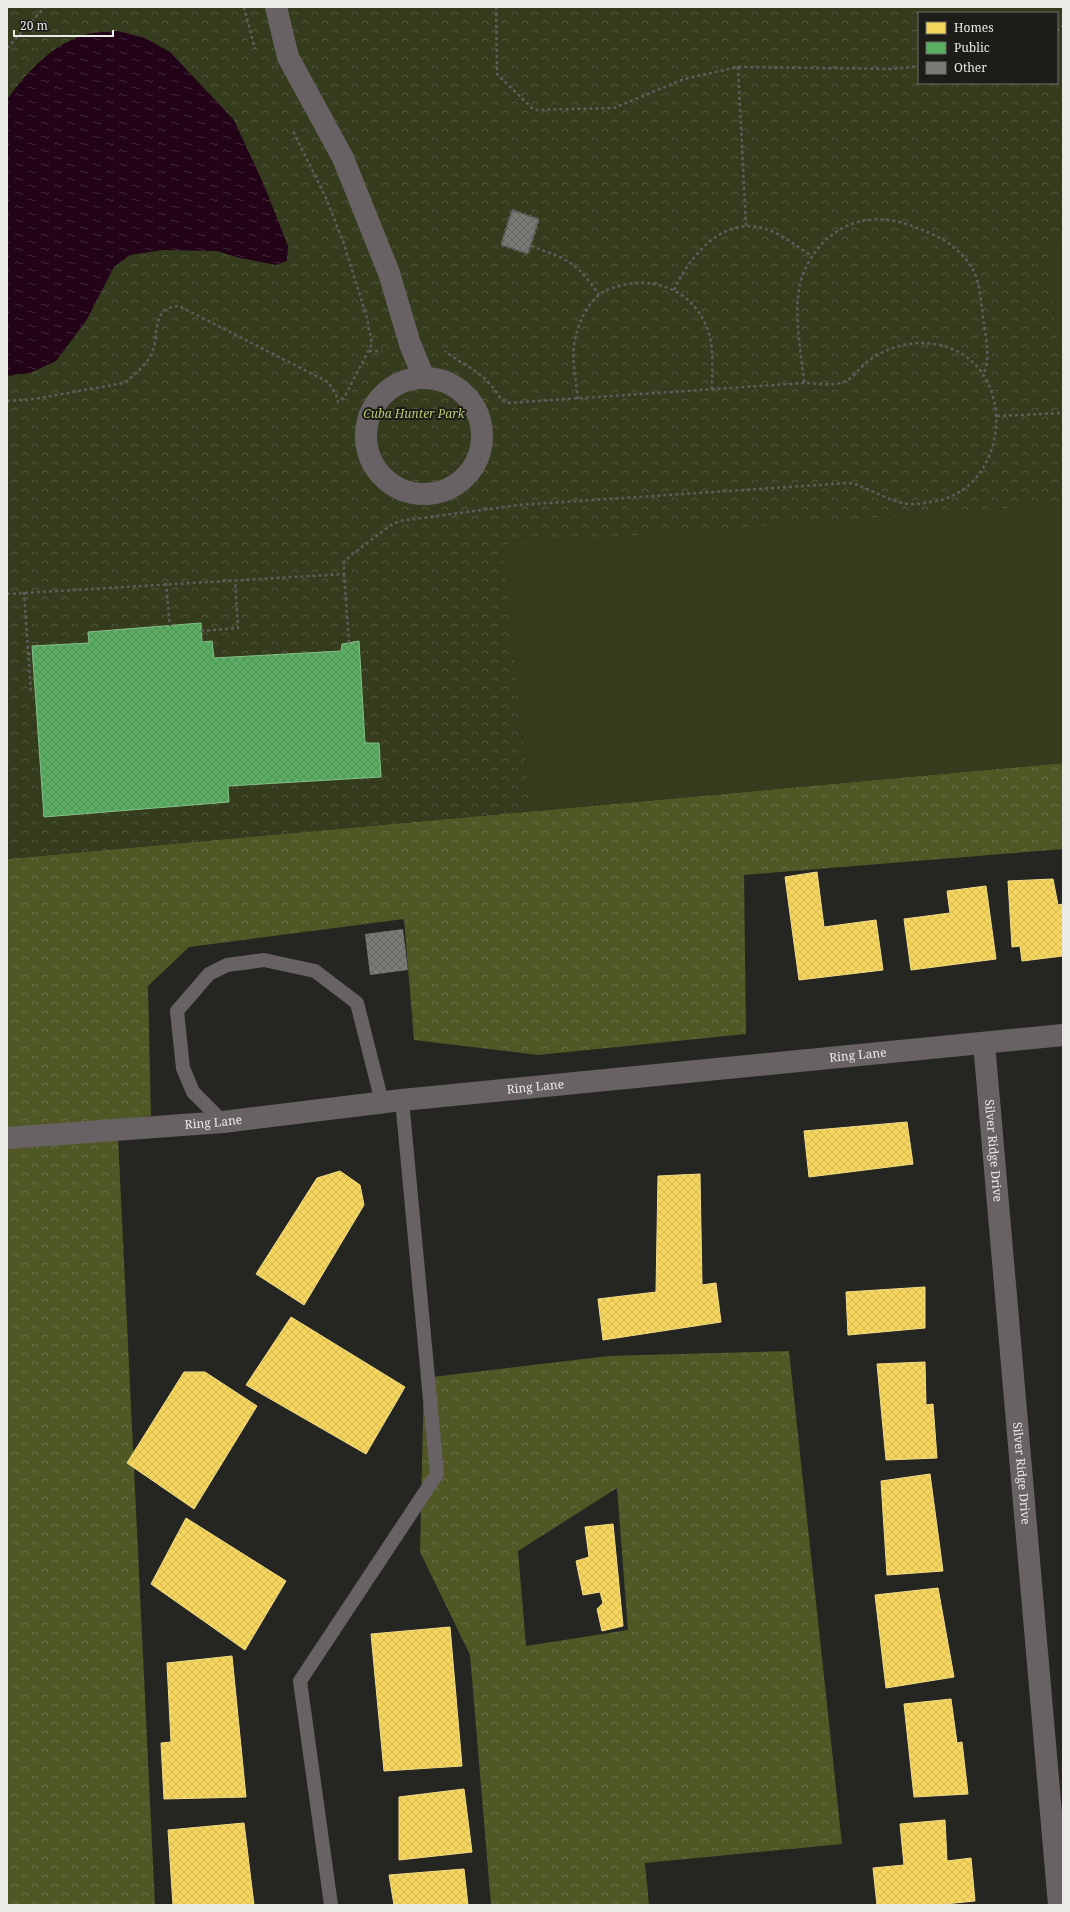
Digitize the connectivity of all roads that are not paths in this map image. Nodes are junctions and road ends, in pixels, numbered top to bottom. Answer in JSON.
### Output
{"nodes":[{"id":1,"x":276,"y":7,"type":"edge"},
{"id":2,"x":424,"y":378,"type":"junction"},
{"id":3,"x":1063,"y":1035,"type":"edge"},
{"id":4,"x":984,"y":1043,"type":"junction"},
{"id":5,"x":392,"y":1101,"type":"junction"},
{"id":6,"x":223,"y":1122,"type":"junction"},
{"id":7,"x":7,"y":1138,"type":"edge"},
{"id":8,"x":330,"y":1905,"type":"edge"},
{"id":9,"x":1058,"y":1905,"type":"edge"}],
"edges":[{"from":1,"to":2,"type":"street"},
{"from":2,"to":2,"type":"street"},
{"from":3,"to":4,"type":"street","name":"Ring Lane"},
{"from":4,"to":5,"type":"street","name":"Ring Lane"},
{"from":4,"to":9,"type":"street","name":"Silver Ridge Drive"},
{"from":5,"to":6,"type":"street","name":"Ring Lane"},
{"from":5,"to":6,"type":"lane"},
{"from":5,"to":8,"type":"lane"},
{"from":6,"to":7,"type":"street","name":"Ring Lane"}]}
